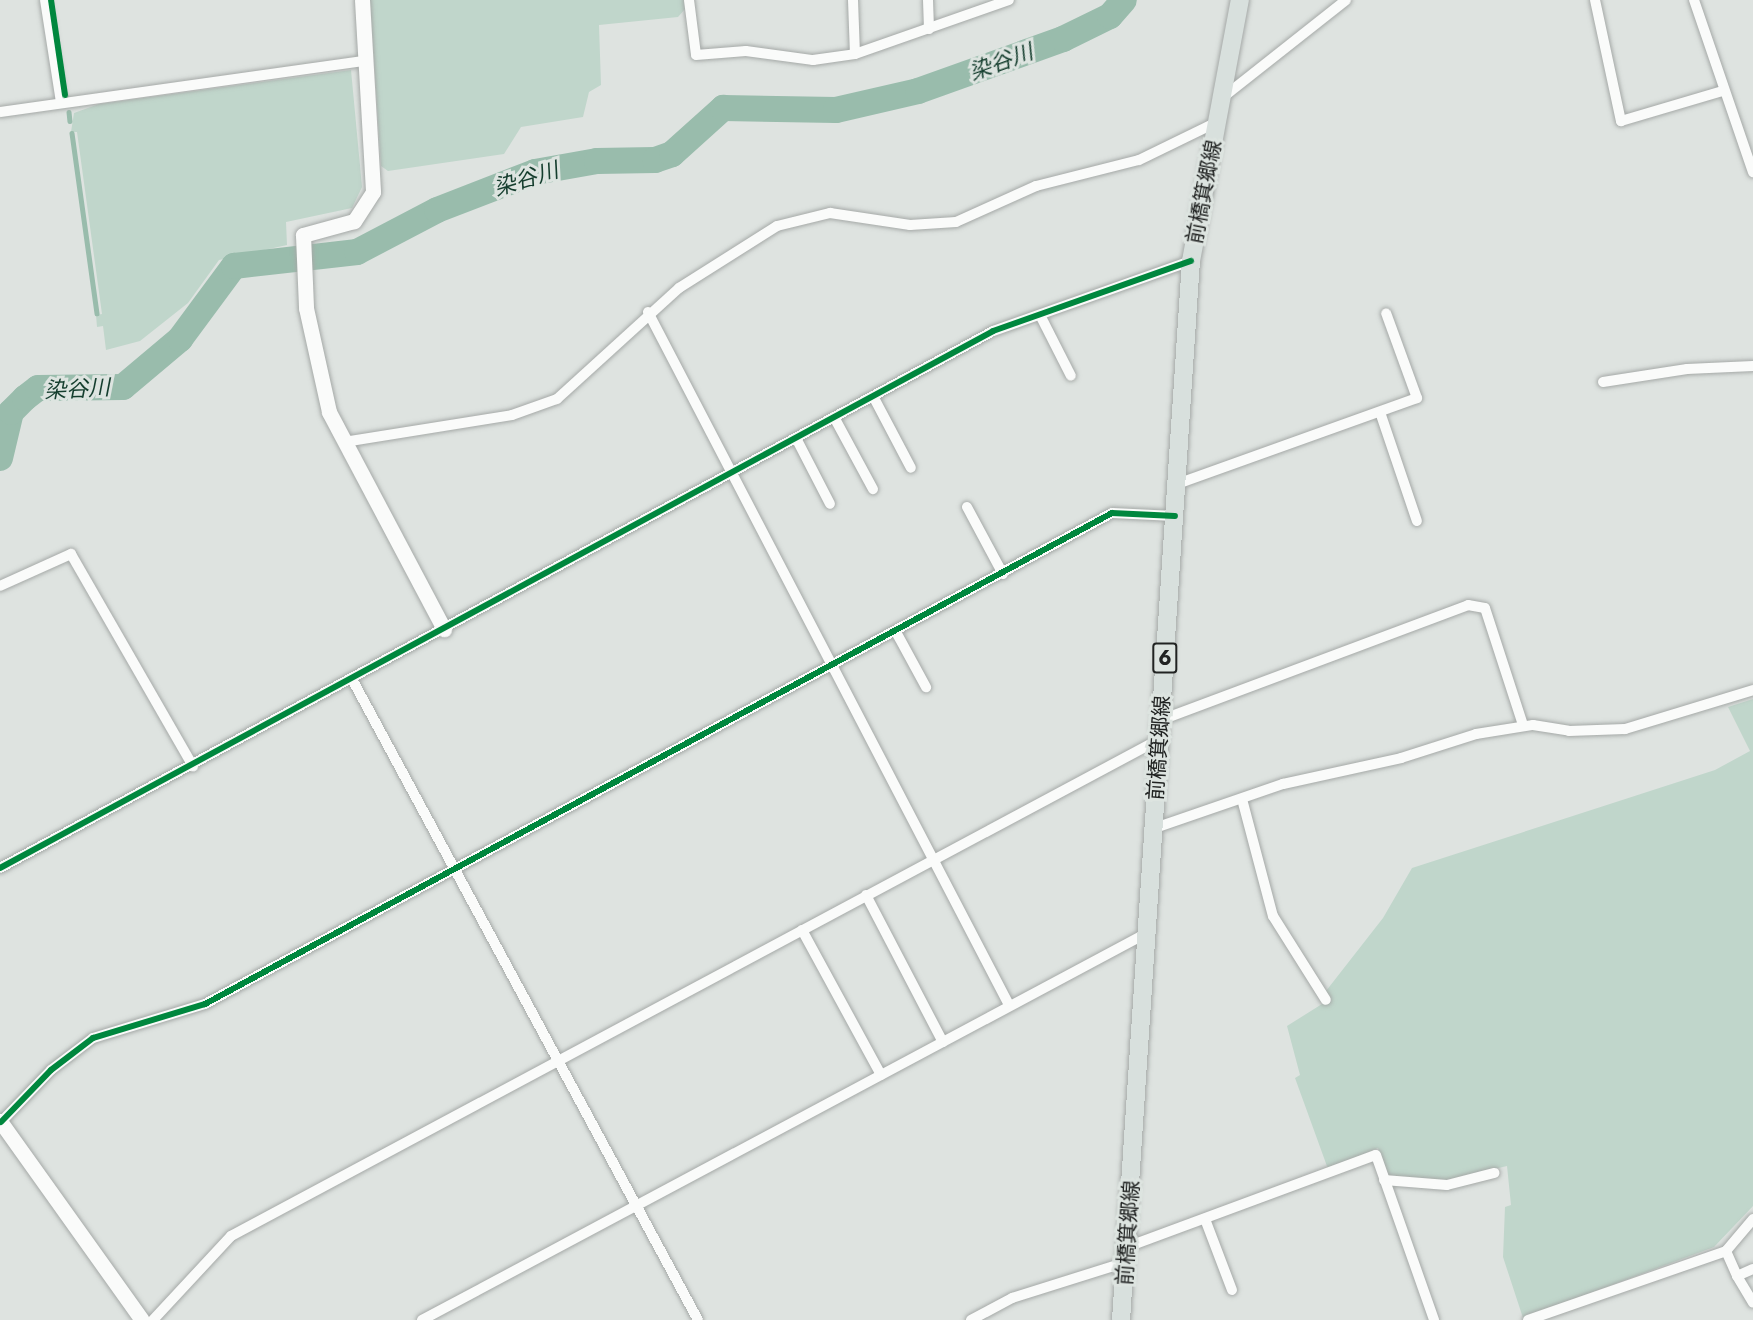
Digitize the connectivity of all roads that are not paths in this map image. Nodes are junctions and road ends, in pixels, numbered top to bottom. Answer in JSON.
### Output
{"nodes":[{"id":1,"x":45,"y":0,"type":"edge"},
{"id":2,"x":362,"y":0,"type":"edge"},
{"id":3,"x":689,"y":0,"type":"edge"},
{"id":4,"x":853,"y":0,"type":"edge"},
{"id":5,"x":928,"y":0,"type":"edge"},
{"id":6,"x":1009,"y":0,"type":"edge"},
{"id":7,"x":1240,"y":0,"type":"edge"},
{"id":8,"x":1346,"y":0,"type":"edge"},
{"id":9,"x":1595,"y":0,"type":"edge"},
{"id":10,"x":1694,"y":0,"type":"edge"},
{"id":11,"x":997,"y":2,"type":"edge"},
{"id":12,"x":929,"y":28,"type":"junction"},
{"id":13,"x":855,"y":54,"type":"junction"},
{"id":14,"x":364,"y":61,"type":"junction"},
{"id":15,"x":1722,"y":91,"type":"junction"},
{"id":16,"x":1222,"y":98,"type":"junction"},
{"id":17,"x":61,"y":102,"type":"junction"},
{"id":18,"x":0,"y":112,"type":"edge"},
{"id":19,"x":1218,"y":122,"type":"junction"},
{"id":20,"x":1753,"y":172,"type":"edge"},
{"id":21,"x":1191,"y":261,"type":"junction"},
{"id":22,"x":648,"y":312,"type":"junction"},
{"id":23,"x":1386,"y":313,"type":"dead end"},
{"id":24,"x":1040,"y":315,"type":"junction"},
{"id":25,"x":1753,"y":366,"type":"edge"},
{"id":26,"x":1071,"y":376,"type":"dead end"},
{"id":27,"x":1603,"y":382,"type":"dead end"},
{"id":28,"x":873,"y":396,"type":"junction"},
{"id":29,"x":1380,"y":412,"type":"junction"},
{"id":30,"x":834,"y":417,"type":"junction"},
{"id":31,"x":796,"y":438,"type":"junction"},
{"id":32,"x":344,"y":442,"type":"junction"},
{"id":33,"x":911,"y":468,"type":"dead end"},
{"id":34,"x":732,"y":472,"type":"junction"},
{"id":35,"x":1177,"y":484,"type":"junction"},
{"id":36,"x":873,"y":489,"type":"dead end"},
{"id":37,"x":830,"y":504,"type":"dead end"},
{"id":38,"x":967,"y":507,"type":"dead end"},
{"id":39,"x":1175,"y":516,"type":"junction"},
{"id":40,"x":1417,"y":521,"type":"dead end"},
{"id":41,"x":1003,"y":574,"type":"junction"},
{"id":42,"x":0,"y":586,"type":"edge"},
{"id":43,"x":444,"y":629,"type":"junction"},
{"id":44,"x":896,"y":632,"type":"junction"},
{"id":45,"x":830,"y":667,"type":"junction"},
{"id":46,"x":352,"y":679,"type":"junction"},
{"id":47,"x":926,"y":687,"type":"dead end"},
{"id":48,"x":1753,"y":690,"type":"edge"},
{"id":49,"x":1161,"y":720,"type":"junction"},
{"id":50,"x":1523,"y":725,"type":"junction"},
{"id":51,"x":1160,"y":739,"type":"junction"},
{"id":52,"x":193,"y":766,"type":"junction"},
{"id":53,"x":1242,"y":799,"type":"junction"},
{"id":54,"x":1152,"y":829,"type":"junction"},
{"id":55,"x":933,"y":862,"type":"junction"},
{"id":56,"x":0,"y":868,"type":"edge"},
{"id":57,"x":454,"y":870,"type":"junction"},
{"id":58,"x":866,"y":895,"type":"junction"},
{"id":59,"x":802,"y":930,"type":"junction"},
{"id":60,"x":1147,"y":933,"type":"junction"},
{"id":61,"x":1326,"y":1000,"type":"dead end"},
{"id":62,"x":1009,"y":1005,"type":"junction"},
{"id":63,"x":942,"y":1042,"type":"junction"},
{"id":64,"x":558,"y":1061,"type":"junction"},
{"id":65,"x":881,"y":1075,"type":"junction"},
{"id":66,"x":1,"y":1122,"type":"edge"},
{"id":67,"x":1494,"y":1173,"type":"dead end"},
{"id":68,"x":1384,"y":1180,"type":"junction"},
{"id":69,"x":638,"y":1208,"type":"junction"},
{"id":70,"x":1205,"y":1219,"type":"junction"},
{"id":71,"x":1753,"y":1219,"type":"edge"},
{"id":72,"x":1726,"y":1251,"type":"junction"},
{"id":73,"x":1127,"y":1255,"type":"junction"},
{"id":74,"x":1753,"y":1269,"type":"edge"},
{"id":75,"x":1737,"y":1276,"type":"junction"},
{"id":76,"x":1232,"y":1290,"type":"dead end"},
{"id":77,"x":1753,"y":1303,"type":"edge"},
{"id":78,"x":142,"y":1320,"type":"edge"},
{"id":79,"x":153,"y":1320,"type":"edge"},
{"id":80,"x":422,"y":1320,"type":"edge"},
{"id":81,"x":698,"y":1320,"type":"edge"},
{"id":82,"x":972,"y":1320,"type":"edge"},
{"id":83,"x":1121,"y":1320,"type":"edge"},
{"id":84,"x":1434,"y":1320,"type":"edge"},
{"id":85,"x":1528,"y":1320,"type":"edge"}],
"edges":[{"from":1,"to":17,"type":"street"},
{"from":2,"to":14,"type":"street"},
{"from":3,"to":13,"type":"street"},
{"from":4,"to":13,"type":"street"},
{"from":5,"to":12,"type":"street"},
{"from":6,"to":11,"type":"street"},
{"from":7,"to":16,"type":"main road","name":"前橋箕郷線","number":"6"},
{"from":8,"to":16,"type":"street"},
{"from":9,"to":15,"type":"street"},
{"from":10,"to":15,"type":"street"},
{"from":11,"to":12,"type":"street"},
{"from":12,"to":13,"type":"street"},
{"from":14,"to":17,"type":"street"},
{"from":14,"to":32,"type":"street"},
{"from":15,"to":20,"type":"street"},
{"from":16,"to":19,"type":"main road","name":"前橋箕郷線","number":"6"},
{"from":17,"to":18,"type":"street"},
{"from":19,"to":21,"type":"main road","name":"前橋箕郷線","number":"6"},
{"from":19,"to":22,"type":"street"},
{"from":21,"to":24,"type":"street"},
{"from":21,"to":35,"type":"main road","name":"前橋箕郷線","number":"6"},
{"from":22,"to":32,"type":"street"},
{"from":22,"to":34,"type":"street"},
{"from":23,"to":29,"type":"street"},
{"from":24,"to":26,"type":"street"},
{"from":24,"to":28,"type":"street"},
{"from":25,"to":27,"type":"street"},
{"from":28,"to":30,"type":"street"},
{"from":28,"to":33,"type":"street"},
{"from":29,"to":35,"type":"street"},
{"from":29,"to":40,"type":"street"},
{"from":30,"to":31,"type":"street"},
{"from":30,"to":36,"type":"street"},
{"from":31,"to":34,"type":"street"},
{"from":31,"to":37,"type":"street"},
{"from":32,"to":43,"type":"street"},
{"from":34,"to":43,"type":"street"},
{"from":34,"to":45,"type":"street"},
{"from":35,"to":39,"type":"main road","name":"前橋箕郷線","number":"6"},
{"from":38,"to":41,"type":"street"},
{"from":39,"to":41,"type":"street"},
{"from":39,"to":49,"type":"main road","name":"前橋箕郷線","number":"6"},
{"from":41,"to":44,"type":"street"},
{"from":42,"to":52,"type":"street"},
{"from":43,"to":46,"type":"street"},
{"from":44,"to":45,"type":"street"},
{"from":44,"to":47,"type":"street"},
{"from":45,"to":55,"type":"street"},
{"from":45,"to":57,"type":"street"},
{"from":46,"to":52,"type":"street"},
{"from":46,"to":57,"type":"street"},
{"from":48,"to":50,"type":"street"},
{"from":49,"to":50,"type":"street"},
{"from":49,"to":51,"type":"main road","name":"前橋箕郷線","number":"6"},
{"from":50,"to":53,"type":"street"},
{"from":51,"to":54,"type":"main road","name":"前橋箕郷線","number":"6"},
{"from":51,"to":55,"type":"street"},
{"from":52,"to":56,"type":"street"},
{"from":53,"to":54,"type":"street"},
{"from":53,"to":61,"type":"street"},
{"from":54,"to":60,"type":"main road","name":"前橋箕郷線","number":"6"},
{"from":55,"to":58,"type":"street"},
{"from":55,"to":62,"type":"street"},
{"from":57,"to":64,"type":"street"},
{"from":57,"to":66,"type":"street"},
{"from":58,"to":59,"type":"street"},
{"from":58,"to":63,"type":"street"},
{"from":59,"to":64,"type":"street"},
{"from":59,"to":65,"type":"street"},
{"from":60,"to":62,"type":"street"},
{"from":60,"to":73,"type":"main road","name":"前橋箕郷線","number":"6"},
{"from":62,"to":63,"type":"street"},
{"from":63,"to":65,"type":"street"},
{"from":64,"to":69,"type":"street"},
{"from":64,"to":79,"type":"street"},
{"from":65,"to":69,"type":"street"},
{"from":66,"to":78,"type":"street"},
{"from":67,"to":68,"type":"street"},
{"from":68,"to":70,"type":"street"},
{"from":68,"to":84,"type":"street"},
{"from":69,"to":80,"type":"street"},
{"from":69,"to":81,"type":"street"},
{"from":70,"to":73,"type":"street"},
{"from":70,"to":76,"type":"street"},
{"from":71,"to":72,"type":"street"},
{"from":72,"to":75,"type":"street"},
{"from":72,"to":85,"type":"street"},
{"from":73,"to":82,"type":"street"},
{"from":73,"to":83,"type":"main road","name":"前橋箕郷線","number":"6"},
{"from":74,"to":75,"type":"street"},
{"from":75,"to":77,"type":"street"}]}
